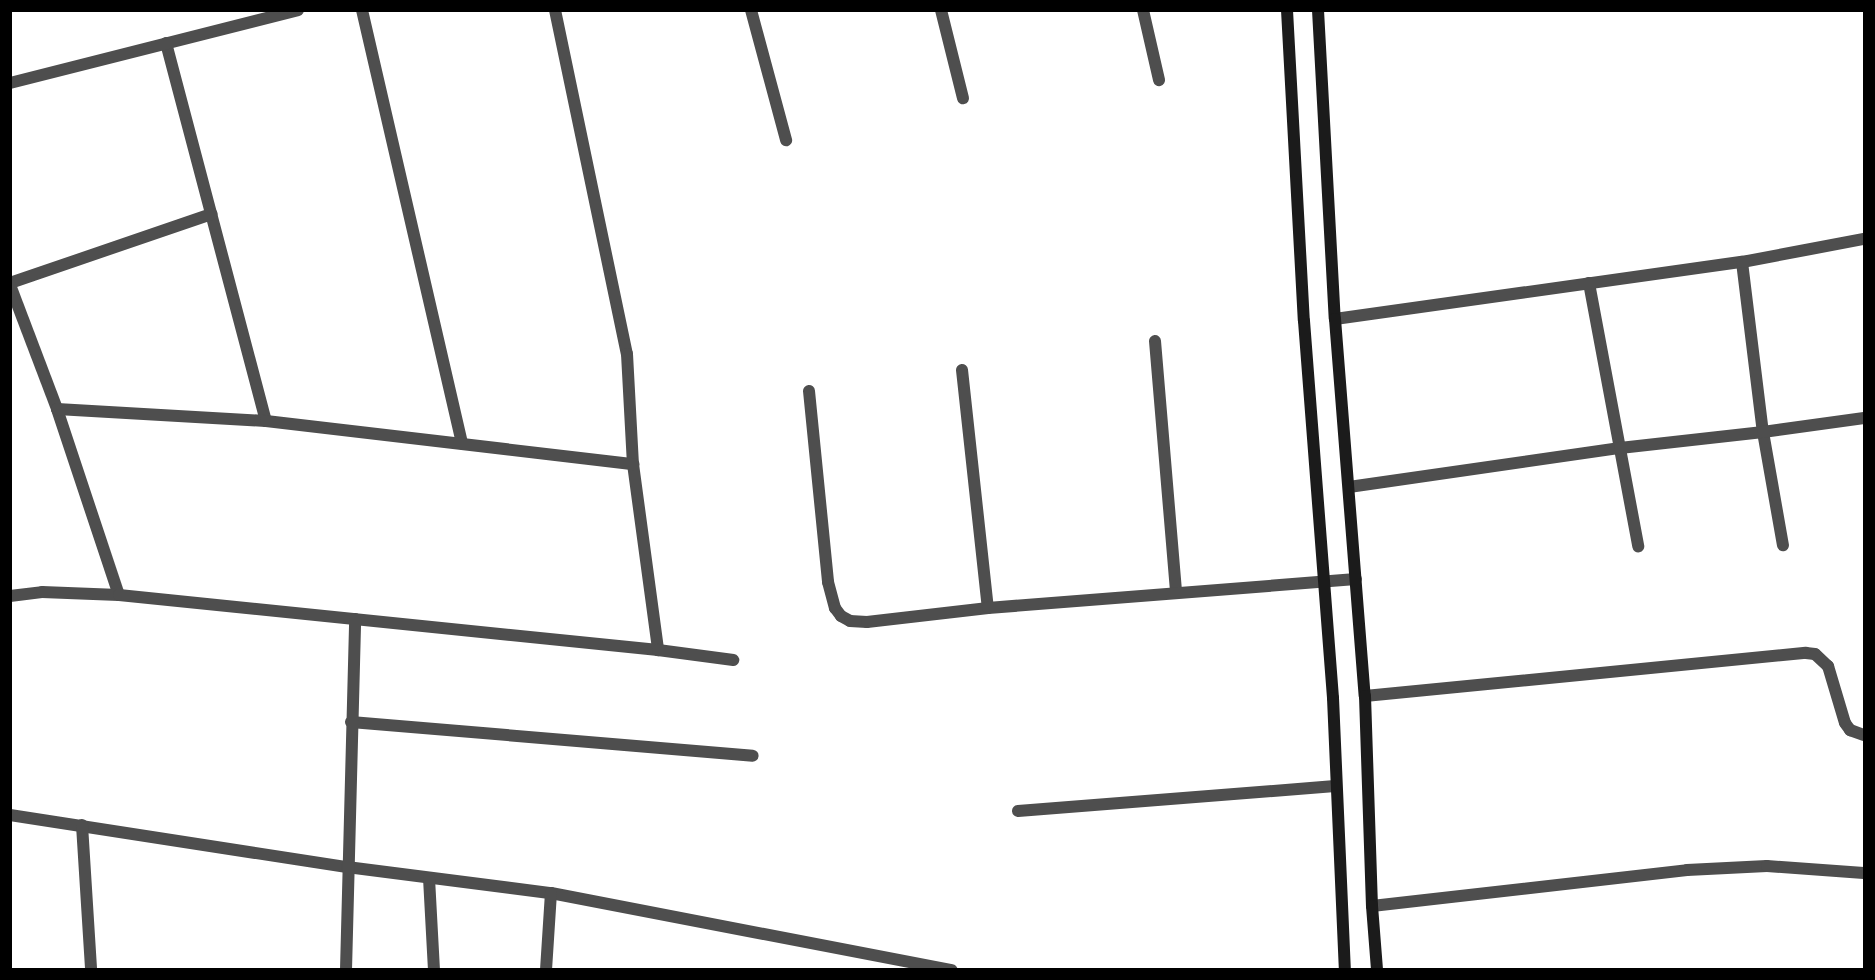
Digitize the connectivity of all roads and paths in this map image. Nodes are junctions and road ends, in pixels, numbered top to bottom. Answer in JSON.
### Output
{"nodes":[{"id":1,"x":298,"y":10,"type":"edge"},
{"id":2,"x":362,"y":10,"type":"edge"},
{"id":3,"x":555,"y":10,"type":"edge"},
{"id":4,"x":752,"y":10,"type":"edge"},
{"id":5,"x":941,"y":10,"type":"edge"},
{"id":6,"x":1143,"y":10,"type":"edge"},
{"id":7,"x":1287,"y":10,"type":"edge"},
{"id":8,"x":1318,"y":10,"type":"edge"},
{"id":9,"x":166,"y":43,"type":"junction"},
{"id":10,"x":1158,"y":80,"type":"dead end"},
{"id":11,"x":10,"y":83,"type":"edge"},
{"id":12,"x":963,"y":98,"type":"dead end"},
{"id":13,"x":786,"y":140,"type":"dead end"},
{"id":14,"x":211,"y":214,"type":"junction"},
{"id":15,"x":1864,"y":239,"type":"edge"},
{"id":16,"x":1742,"y":262,"type":"junction"},
{"id":17,"x":1589,"y":283,"type":"junction"},
{"id":18,"x":10,"y":284,"type":"edge"},
{"id":19,"x":13,"y":300,"type":"edge"},
{"id":20,"x":1335,"y":319,"type":"junction"},
{"id":21,"x":1155,"y":341,"type":"dead end"},
{"id":22,"x":962,"y":370,"type":"dead end"},
{"id":23,"x":809,"y":391,"type":"dead end"},
{"id":24,"x":57,"y":409,"type":"junction"},
{"id":25,"x":1864,"y":418,"type":"edge"},
{"id":26,"x":266,"y":421,"type":"junction"},
{"id":27,"x":1763,"y":432,"type":"junction"},
{"id":28,"x":462,"y":444,"type":"junction"},
{"id":29,"x":1620,"y":448,"type":"junction"},
{"id":30,"x":633,"y":464,"type":"junction"},
{"id":31,"x":1349,"y":487,"type":"junction"},
{"id":32,"x":1784,"y":545,"type":"dead end"},
{"id":33,"x":1638,"y":546,"type":"dead end"},
{"id":34,"x":1356,"y":579,"type":"junction"},
{"id":35,"x":1324,"y":582,"type":"junction"},
{"id":36,"x":1176,"y":592,"type":"junction"},
{"id":37,"x":119,"y":595,"type":"junction"},
{"id":38,"x":10,"y":596,"type":"edge"},
{"id":39,"x":988,"y":608,"type":"junction"},
{"id":40,"x":355,"y":619,"type":"junction"},
{"id":41,"x":658,"y":650,"type":"junction"},
{"id":42,"x":733,"y":660,"type":"dead end"},
{"id":43,"x":1365,"y":696,"type":"junction"},
{"id":44,"x":351,"y":722,"type":"junction"},
{"id":45,"x":1864,"y":735,"type":"edge"},
{"id":46,"x":753,"y":756,"type":"dead end"},
{"id":47,"x":1335,"y":786,"type":"junction"},
{"id":48,"x":1018,"y":811,"type":"dead end"},
{"id":49,"x":10,"y":815,"type":"edge"},
{"id":50,"x":82,"y":825,"type":"junction"},
{"id":51,"x":347,"y":867,"type":"junction"},
{"id":52,"x":1864,"y":873,"type":"edge"},
{"id":53,"x":429,"y":878,"type":"junction"},
{"id":54,"x":551,"y":893,"type":"junction"},
{"id":55,"x":1372,"y":906,"type":"junction"},
{"id":56,"x":91,"y":969,"type":"edge"},
{"id":57,"x":346,"y":969,"type":"edge"},
{"id":58,"x":434,"y":969,"type":"edge"},
{"id":59,"x":546,"y":969,"type":"edge"},
{"id":60,"x":952,"y":969,"type":"edge"},
{"id":61,"x":1345,"y":969,"type":"edge"},
{"id":62,"x":1377,"y":969,"type":"edge"}],
"edges":[{"from":1,"to":9,"type":"street"},
{"from":2,"to":28,"type":"street"},
{"from":3,"to":30,"type":"street"},
{"from":4,"to":13,"type":"street"},
{"from":5,"to":12,"type":"street"},
{"from":6,"to":10,"type":"street"},
{"from":7,"to":35,"type":"main road"},
{"from":8,"to":20,"type":"main road"},
{"from":9,"to":11,"type":"street"},
{"from":9,"to":14,"type":"street"},
{"from":14,"to":18,"type":"street"},
{"from":14,"to":26,"type":"street"},
{"from":15,"to":16,"type":"street"},
{"from":16,"to":17,"type":"street"},
{"from":16,"to":27,"type":"street"},
{"from":17,"to":20,"type":"street"},
{"from":17,"to":29,"type":"street"},
{"from":18,"to":19,"type":"street"},
{"from":19,"to":24,"type":"street"},
{"from":20,"to":31,"type":"main road"},
{"from":21,"to":36,"type":"street"},
{"from":22,"to":39,"type":"street"},
{"from":23,"to":39,"type":"street"},
{"from":24,"to":26,"type":"street"},
{"from":24,"to":37,"type":"street"},
{"from":25,"to":27,"type":"street"},
{"from":26,"to":28,"type":"street"},
{"from":27,"to":29,"type":"street"},
{"from":27,"to":32,"type":"street"},
{"from":28,"to":30,"type":"street"},
{"from":29,"to":31,"type":"street"},
{"from":29,"to":33,"type":"street"},
{"from":30,"to":41,"type":"street"},
{"from":31,"to":34,"type":"main road"},
{"from":34,"to":35,"type":"street"},
{"from":34,"to":43,"type":"main road"},
{"from":35,"to":36,"type":"street"},
{"from":35,"to":47,"type":"main road"},
{"from":36,"to":39,"type":"street"},
{"from":37,"to":38,"type":"street"},
{"from":37,"to":40,"type":"street"},
{"from":40,"to":41,"type":"street"},
{"from":40,"to":44,"type":"street"},
{"from":41,"to":42,"type":"street"},
{"from":43,"to":45,"type":"street"},
{"from":43,"to":55,"type":"main road"},
{"from":44,"to":46,"type":"street"},
{"from":44,"to":51,"type":"street"},
{"from":47,"to":48,"type":"street"},
{"from":47,"to":61,"type":"main road"},
{"from":49,"to":50,"type":"street"},
{"from":50,"to":51,"type":"street"},
{"from":50,"to":56,"type":"street"},
{"from":51,"to":53,"type":"street"},
{"from":51,"to":57,"type":"street"},
{"from":52,"to":55,"type":"street"},
{"from":53,"to":54,"type":"street"},
{"from":53,"to":58,"type":"street"},
{"from":54,"to":59,"type":"street"},
{"from":54,"to":60,"type":"street"},
{"from":55,"to":62,"type":"main road"}]}
